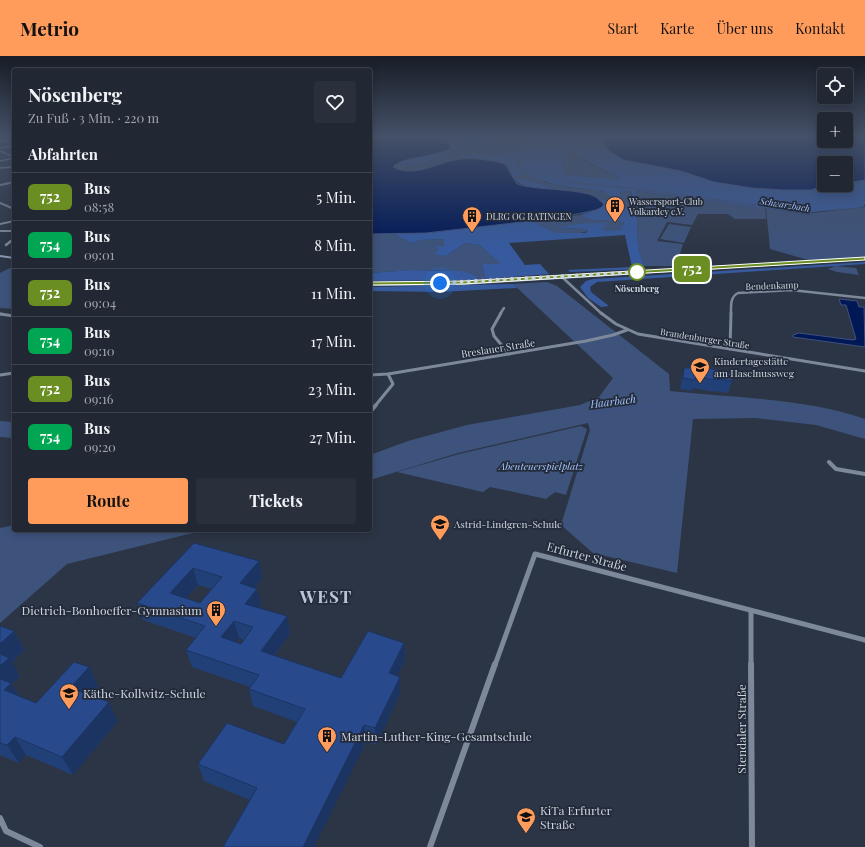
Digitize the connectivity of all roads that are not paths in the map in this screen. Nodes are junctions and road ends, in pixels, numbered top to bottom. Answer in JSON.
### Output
{"nodes":[{"id":1,"x":12,"y":182,"type":"edge"},
{"id":2,"x":0,"y":185,"type":"edge"},
{"id":3,"x":0,"y":203,"type":"edge"},
{"id":4,"x":12,"y":208,"type":"edge"},
{"id":5,"x":12,"y":221,"type":"edge"},
{"id":6,"x":0,"y":224,"type":"edge"},
{"id":7,"x":0,"y":231,"type":"edge"},
{"id":8,"x":12,"y":231,"type":"edge"},
{"id":9,"x":12,"y":240,"type":"edge"},
{"id":10,"x":6,"y":245,"type":"dead end"},
{"id":11,"x":0,"y":256,"type":"edge"},
{"id":12,"x":12,"y":258,"type":"edge"},
{"id":13,"x":865,"y":259,"type":"edge"},
{"id":14,"x":562,"y":277,"type":"junction"},
{"id":15,"x":372,"y":284,"type":"edge"},
{"id":16,"x":865,"y":298,"type":"edge"},
{"id":17,"x":504,"y":308,"type":"dead end"},
{"id":18,"x":0,"y":314,"type":"edge"},
{"id":19,"x":12,"y":316,"type":"edge"},
{"id":20,"x":627,"y":330,"type":"junction"},
{"id":21,"x":730,"y":350,"type":"junction"},
{"id":22,"x":509,"y":354,"type":"junction"},
{"id":23,"x":865,"y":371,"type":"edge"},
{"id":24,"x":12,"y":373,"type":"edge"},
{"id":25,"x":0,"y":374,"type":"edge"},
{"id":26,"x":388,"y":374,"type":"junction"},
{"id":27,"x":372,"y":375,"type":"edge"},
{"id":28,"x":372,"y":410,"type":"edge"},
{"id":29,"x":829,"y":462,"type":"dead end"},
{"id":30,"x":865,"y":474,"type":"edge"},
{"id":31,"x":751,"y":611,"type":"junction"},
{"id":32,"x":865,"y":640,"type":"edge"},
{"id":33,"x":0,"y":818,"type":"edge"},
{"id":34,"x":40,"y":847,"type":"edge"},
{"id":35,"x":430,"y":847,"type":"edge"},
{"id":36,"x":752,"y":847,"type":"edge"}],
"edges":[{"from":1,"to":2,"type":"street"},
{"from":3,"to":4,"type":"street"},
{"from":5,"to":6,"type":"street"},
{"from":7,"to":8,"type":"street"},
{"from":9,"to":10,"type":"street"},
{"from":11,"to":12,"type":"main road"},
{"from":13,"to":14,"type":"main road"},
{"from":14,"to":15,"type":"main road"},
{"from":14,"to":20,"type":"street","name":"Brandenburger Straße"},
{"from":16,"to":21,"type":"street","name":"Bendenkamp"},
{"from":17,"to":22,"type":"street"},
{"from":18,"to":19,"type":"street"},
{"from":20,"to":21,"type":"street","name":"Brandenburger Straße"},
{"from":20,"to":22,"type":"street","name":"Breslauer Straße"},
{"from":21,"to":23,"type":"street","name":"Brandenburger Straße"},
{"from":22,"to":26,"type":"street","name":"Breslauer Straße"},
{"from":24,"to":25,"type":"street"},
{"from":26,"to":27,"type":"street","name":"Breslauer Straße"},
{"from":26,"to":28,"type":"street"},
{"from":29,"to":30,"type":"street"},
{"from":31,"to":32,"type":"street","name":"Erfurter Straße"},
{"from":31,"to":35,"type":"street","name":"Erfurter Straße"},
{"from":31,"to":36,"type":"street","name":"Stendaler Straße"},
{"from":33,"to":34,"type":"street"}]}
